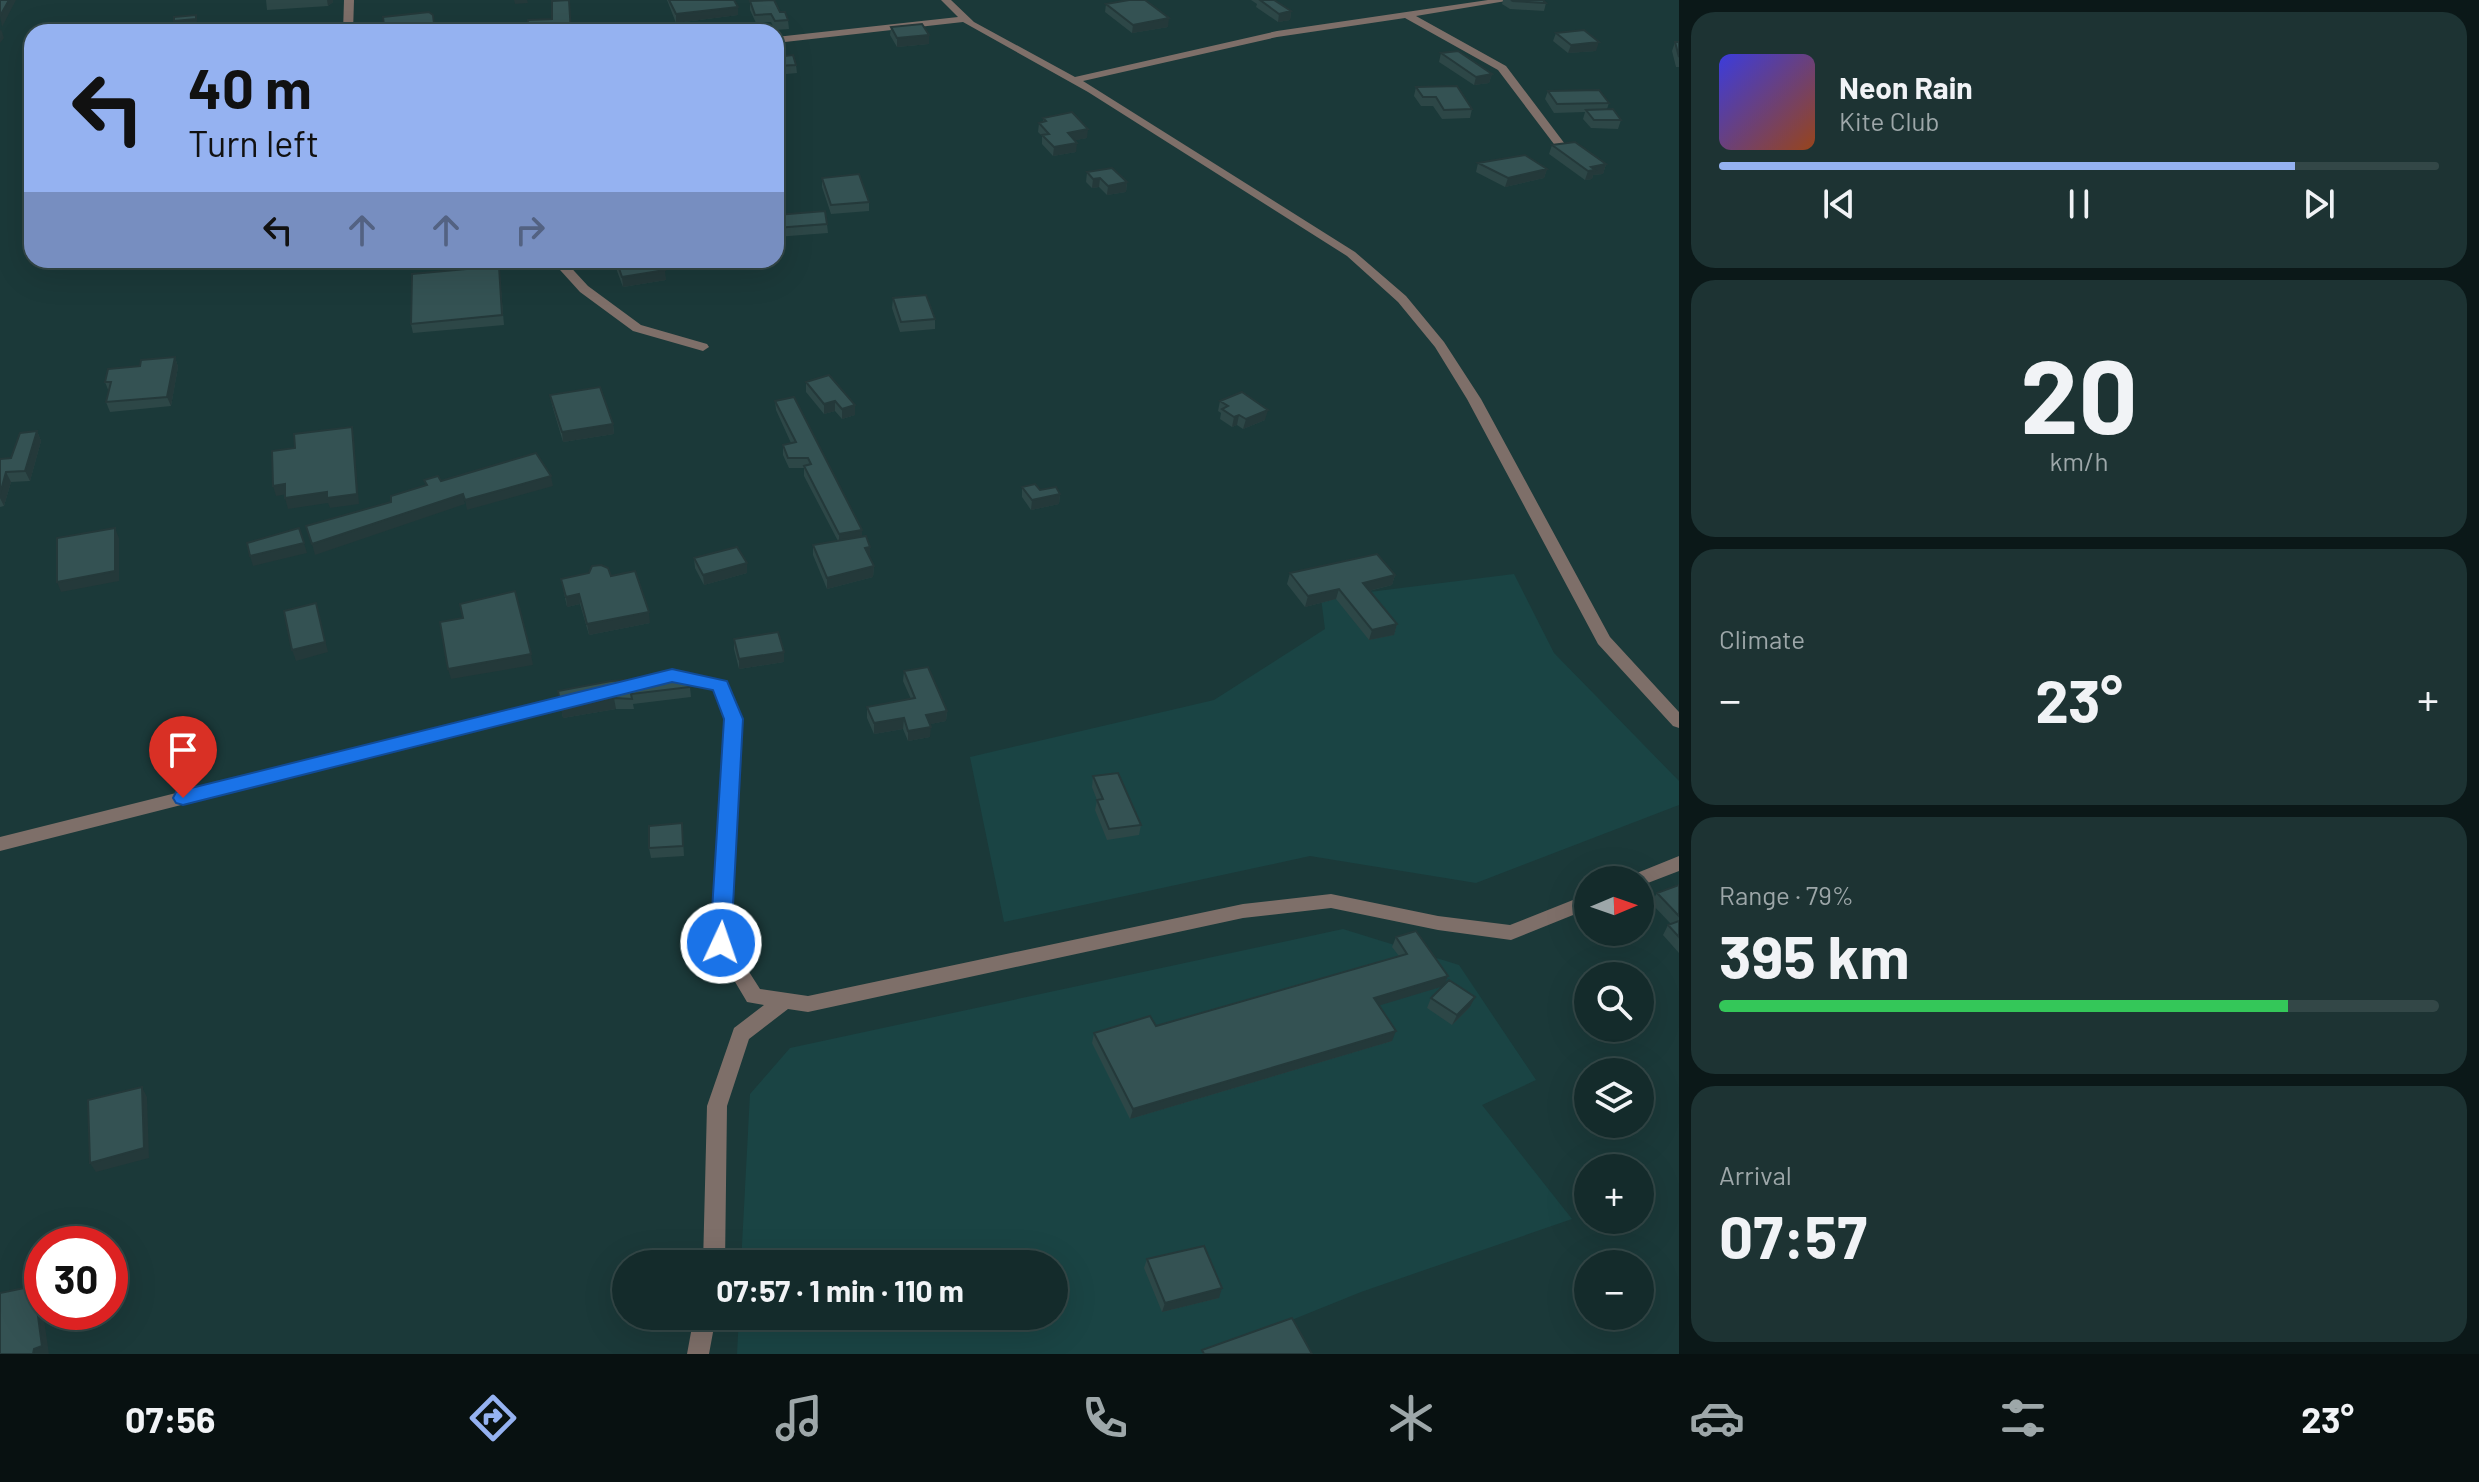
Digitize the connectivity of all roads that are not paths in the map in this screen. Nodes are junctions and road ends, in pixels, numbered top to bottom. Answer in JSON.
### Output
{"nodes":[{"id":1,"x":349,"y":0,"type":"edge"},
{"id":2,"x":946,"y":0,"type":"edge"},
{"id":3,"x":1507,"y":0,"type":"edge"},
{"id":4,"x":1407,"y":15,"type":"junction"},
{"id":5,"x":968,"y":21,"type":"junction"},
{"id":6,"x":348,"y":24,"type":"edge"},
{"id":7,"x":784,"y":39,"type":"edge"},
{"id":8,"x":1075,"y":80,"type":"junction"},
{"id":9,"x":1570,"y":158,"type":"edge"},
{"id":10,"x":564,"y":268,"type":"edge"},
{"id":11,"x":703,"y":347,"type":"dead end"},
{"id":12,"x":626,"y":687,"type":"edge"},
{"id":13,"x":595,"y":694,"type":"edge"},
{"id":14,"x":1679,"y":722,"type":"edge"},
{"id":15,"x":0,"y":844,"type":"edge"},
{"id":16,"x":1679,"y":863,"type":"edge"},
{"id":17,"x":1654,"y":873,"type":"edge"},
{"id":18,"x":1574,"y":907,"type":"edge"},
{"id":19,"x":784,"y":1001,"type":"junction"},
{"id":20,"x":714,"y":1250,"type":"edge"},
{"id":21,"x":702,"y":1330,"type":"edge"},
{"id":22,"x":698,"y":1354,"type":"edge"}],
"edges":[{"from":1,"to":6,"type":"street"},
{"from":2,"to":5,"type":"street"},
{"from":3,"to":4,"type":"street"},
{"from":4,"to":8,"type":"street"},
{"from":4,"to":9,"type":"street"},
{"from":5,"to":7,"type":"street"},
{"from":5,"to":8,"type":"street"},
{"from":8,"to":14,"type":"street"},
{"from":10,"to":11,"type":"street"},
{"from":12,"to":19,"type":"street"},
{"from":13,"to":15,"type":"street"},
{"from":16,"to":17,"type":"street"},
{"from":18,"to":19,"type":"street"},
{"from":19,"to":20,"type":"street"},
{"from":21,"to":22,"type":"street"}]}
